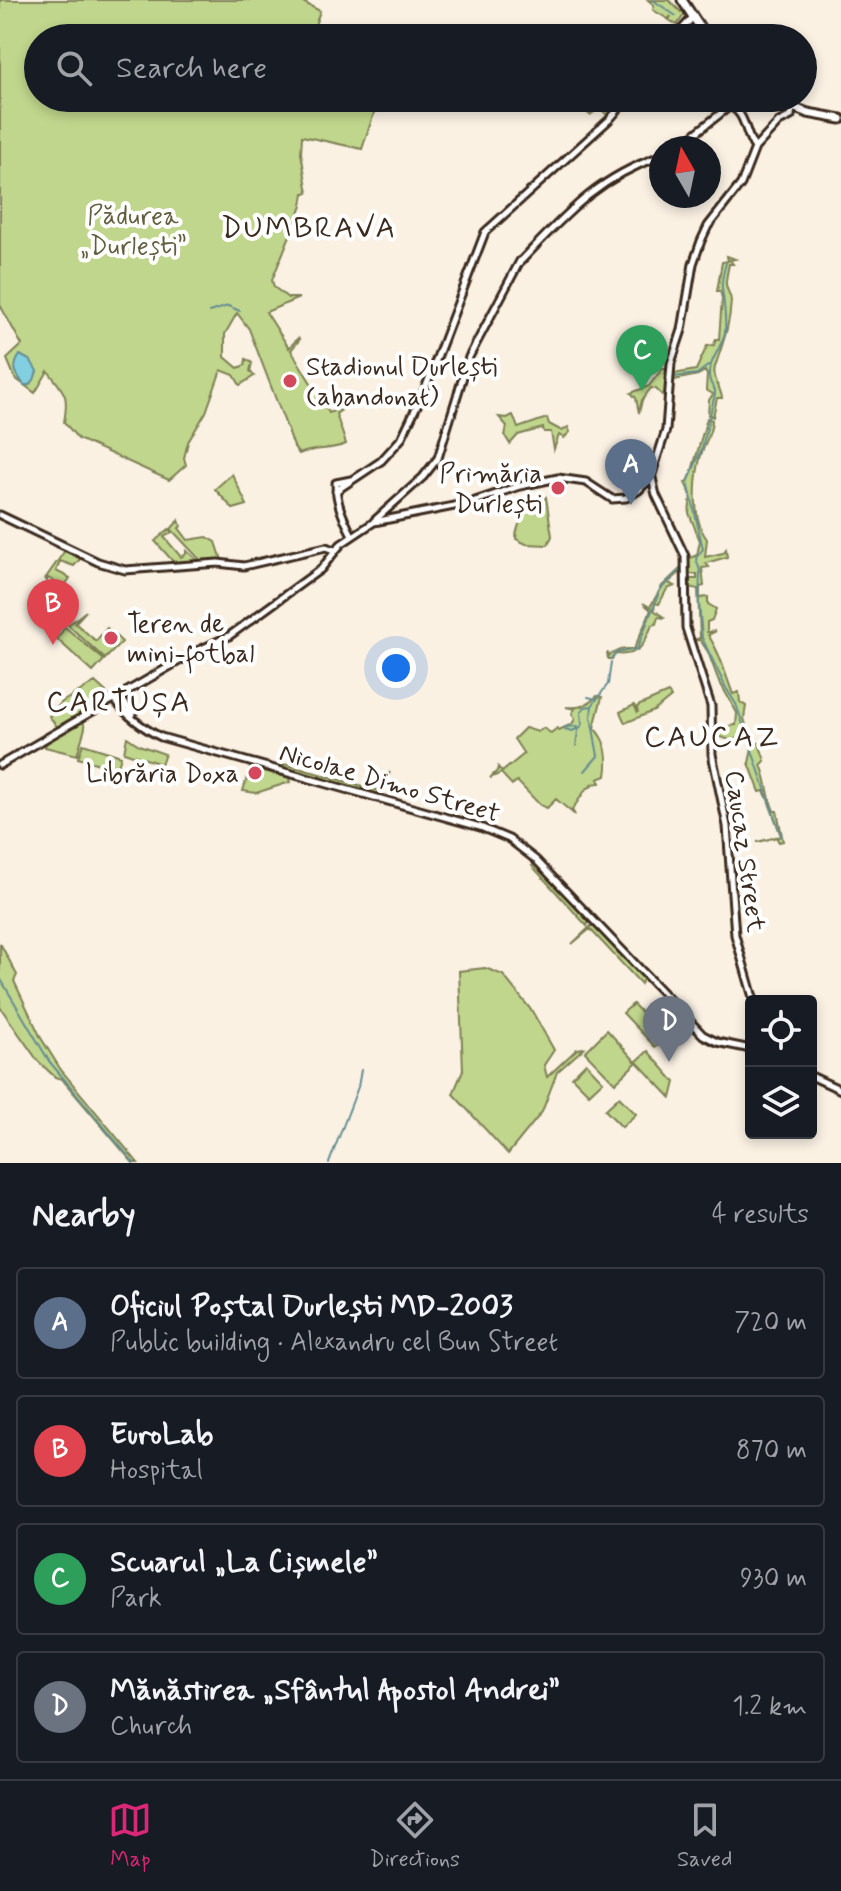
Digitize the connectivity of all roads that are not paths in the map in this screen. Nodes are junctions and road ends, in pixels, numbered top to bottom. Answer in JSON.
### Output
{"nodes":[{"id":1,"x":682,"y":0,"type":"edge"},
{"id":2,"x":694,"y":17,"type":"junction"},
{"id":3,"x":687,"y":24,"type":"edge"},
{"id":4,"x":698,"y":24,"type":"edge"},
{"id":5,"x":616,"y":112,"type":"edge"},
{"id":6,"x":720,"y":112,"type":"edge"},
{"id":7,"x":739,"y":112,"type":"edge"},
{"id":8,"x":785,"y":112,"type":"edge"},
{"id":9,"x":804,"y":112,"type":"edge"},
{"id":10,"x":841,"y":119,"type":"edge"},
{"id":11,"x":695,"y":136,"type":"edge"},
{"id":12,"x":755,"y":148,"type":"junction"},
{"id":13,"x":649,"y":161,"type":"edge"},
{"id":14,"x":651,"y":477,"type":"junction"},
{"id":15,"x":646,"y":484,"type":"junction"},
{"id":16,"x":655,"y":492,"type":"junction"},
{"id":17,"x":0,"y":515,"type":"edge"},
{"id":18,"x":374,"y":522,"type":"junction"},
{"id":19,"x":352,"y":535,"type":"junction"},
{"id":20,"x":335,"y":550,"type":"junction"},
{"id":21,"x":119,"y":701,"type":"junction"},
{"id":22,"x":0,"y":765,"type":"edge"},
{"id":23,"x":752,"y":995,"type":"edge"},
{"id":24,"x":745,"y":1048,"type":"edge"},
{"id":25,"x":817,"y":1078,"type":"edge"},
{"id":26,"x":841,"y":1090,"type":"edge"}],
"edges":[{"from":1,"to":2,"type":"main road"},
{"from":2,"to":3,"type":"street"},
{"from":2,"to":4,"type":"main road"},
{"from":5,"to":19,"type":"street"},
{"from":6,"to":11,"type":"street"},
{"from":7,"to":12,"type":"street"},
{"from":8,"to":12,"type":"street"},
{"from":9,"to":10,"type":"main road"},
{"from":12,"to":14,"type":"street"},
{"from":13,"to":18,"type":"street"},
{"from":14,"to":15,"type":"street"},
{"from":14,"to":16,"type":"street","name":"Caucaz Street"},
{"from":15,"to":16,"type":"street"},
{"from":15,"to":18,"type":"street"},
{"from":16,"to":23,"type":"street","name":"Caucaz Street"},
{"from":17,"to":20,"type":"street"},
{"from":18,"to":19,"type":"street"},
{"from":19,"to":20,"type":"street"},
{"from":20,"to":21,"type":"street"},
{"from":21,"to":22,"type":"street"},
{"from":21,"to":24,"type":"street","name":"Nicolae Dimo Street"},
{"from":25,"to":26,"type":"street"}]}
